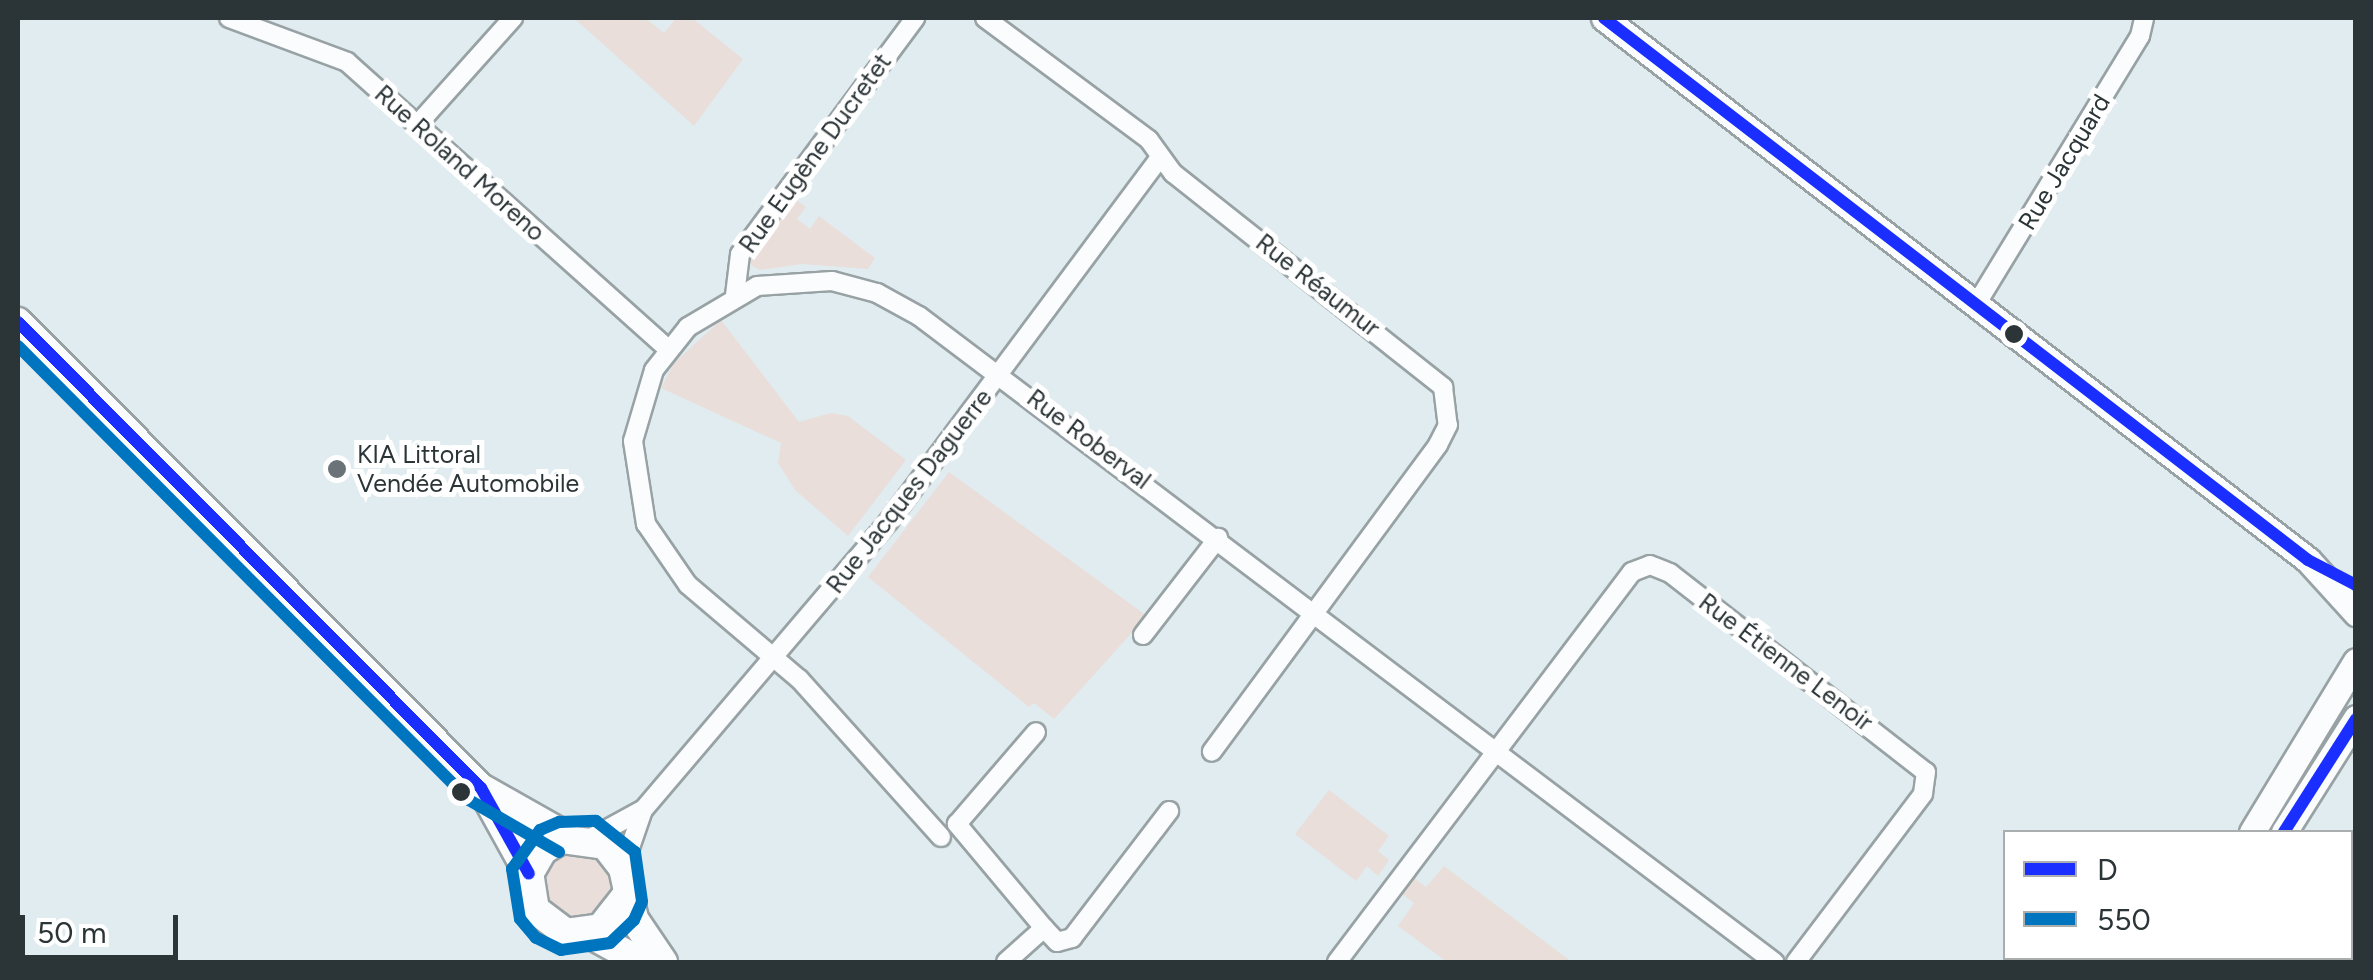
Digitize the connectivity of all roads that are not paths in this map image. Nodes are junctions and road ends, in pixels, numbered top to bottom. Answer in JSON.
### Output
{"nodes":[{"id":1,"x":235,"y":18,"type":"edge"},
{"id":2,"x":513,"y":18,"type":"edge"},
{"id":3,"x":915,"y":18,"type":"edge"},
{"id":4,"x":985,"y":18,"type":"edge"},
{"id":5,"x":1604,"y":18,"type":"edge"},
{"id":6,"x":2144,"y":18,"type":"edge"},
{"id":7,"x":417,"y":125,"type":"junction"},
{"id":8,"x":1159,"y":159,"type":"junction"},
{"id":9,"x":735,"y":296,"type":"junction"},
{"id":10,"x":1976,"y":304,"type":"junction"},
{"id":11,"x":18,"y":322,"type":"edge"},
{"id":12,"x":667,"y":348,"type":"junction"},
{"id":13,"x":1002,"y":374,"type":"junction"},
{"id":14,"x":1218,"y":538,"type":"junction"},
{"id":15,"x":2308,"y":560,"type":"junction"},
{"id":16,"x":2356,"y":585,"type":"edge"},
{"id":17,"x":1313,"y":610,"type":"junction"},
{"id":18,"x":2356,"y":613,"type":"edge"},
{"id":19,"x":1142,"y":635,"type":"dead end"},
{"id":20,"x":774,"y":657,"type":"junction"},
{"id":21,"x":2356,"y":662,"type":"edge"},
{"id":22,"x":2356,"y":718,"type":"edge"},
{"id":23,"x":1036,"y":732,"type":"dead end"},
{"id":24,"x":1212,"y":752,"type":"dead end"},
{"id":25,"x":1497,"y":752,"type":"junction"},
{"id":26,"x":481,"y":788,"type":"junction"},
{"id":27,"x":643,"y":810,"type":"junction"},
{"id":28,"x":1168,"y":811,"type":"dead end"},
{"id":29,"x":2253,"y":830,"type":"edge"},
{"id":30,"x":2285,"y":830,"type":"edge"},
{"id":31,"x":941,"y":837,"type":"dead end"},
{"id":32,"x":580,"y":838,"type":"junction"},
{"id":33,"x":623,"y":868,"type":"junction"},
{"id":34,"x":529,"y":874,"type":"junction"},
{"id":35,"x":625,"y":897,"type":"junction"},
{"id":36,"x":1044,"y":928,"type":"junction"},
{"id":37,"x":588,"y":933,"type":"junction"},
{"id":38,"x":641,"y":962,"type":"edge"},
{"id":39,"x":663,"y":962,"type":"edge"},
{"id":40,"x":1006,"y":962,"type":"edge"},
{"id":41,"x":1336,"y":962,"type":"edge"},
{"id":42,"x":1774,"y":962,"type":"edge"},
{"id":43,"x":1796,"y":962,"type":"edge"}],
"edges":[{"from":1,"to":7,"type":"street","name":"Rue Roland Moreno"},
{"from":2,"to":7,"type":"street"},
{"from":3,"to":9,"type":"street","name":"Rue Eugène Ducretet"},
{"from":4,"to":8,"type":"street","name":"Rue Réaumur"},
{"from":5,"to":10,"type":"street"},
{"from":6,"to":10,"type":"street","name":"Rue Jacquard"},
{"from":7,"to":12,"type":"street","name":"Rue Roland Moreno"},
{"from":8,"to":13,"type":"street","name":"Rue Jacques Daguerre"},
{"from":8,"to":17,"type":"street","name":"Rue Réaumur"},
{"from":9,"to":12,"type":"street","name":"Rue Roberval"},
{"from":9,"to":13,"type":"street","name":"Rue Roberval"},
{"from":10,"to":15,"type":"street"},
{"from":11,"to":26,"type":"main road"},
{"from":12,"to":20,"type":"street","name":"Rue Roberval"},
{"from":13,"to":14,"type":"street","name":"Rue Roberval"},
{"from":13,"to":20,"type":"street","name":"Rue Jacques Daguerre"},
{"from":14,"to":17,"type":"street","name":"Rue Roberval"},
{"from":14,"to":19,"type":"street"},
{"from":15,"to":16,"type":"street"},
{"from":15,"to":18,"type":"street"},
{"from":17,"to":24,"type":"street","name":"Rue Réaumur"},
{"from":17,"to":25,"type":"street","name":"Rue Roberval"},
{"from":20,"to":27,"type":"street","name":"Rue Jacques Daguerre"},
{"from":20,"to":31,"type":"street","name":"Rue Roberval"},
{"from":21,"to":29,"type":"street"},
{"from":22,"to":30,"type":"street"},
{"from":23,"to":36,"type":"street"},
{"from":25,"to":41,"type":"street"},
{"from":25,"to":42,"type":"street","name":"Rue Roberval"},
{"from":25,"to":43,"type":"street","name":"Rue Étienne Lenoir"},
{"from":26,"to":32,"type":"main road"},
{"from":26,"to":34,"type":"main road"},
{"from":27,"to":32,"type":"street"},
{"from":27,"to":33,"type":"street"},
{"from":28,"to":36,"type":"street"},
{"from":32,"to":33,"type":"main road"},
{"from":32,"to":34,"type":"main road"},
{"from":33,"to":35,"type":"main road"},
{"from":34,"to":37,"type":"main road"},
{"from":35,"to":37,"type":"main road"},
{"from":35,"to":39,"type":"main road"},
{"from":36,"to":40,"type":"street"},
{"from":37,"to":38,"type":"main road"}]}
